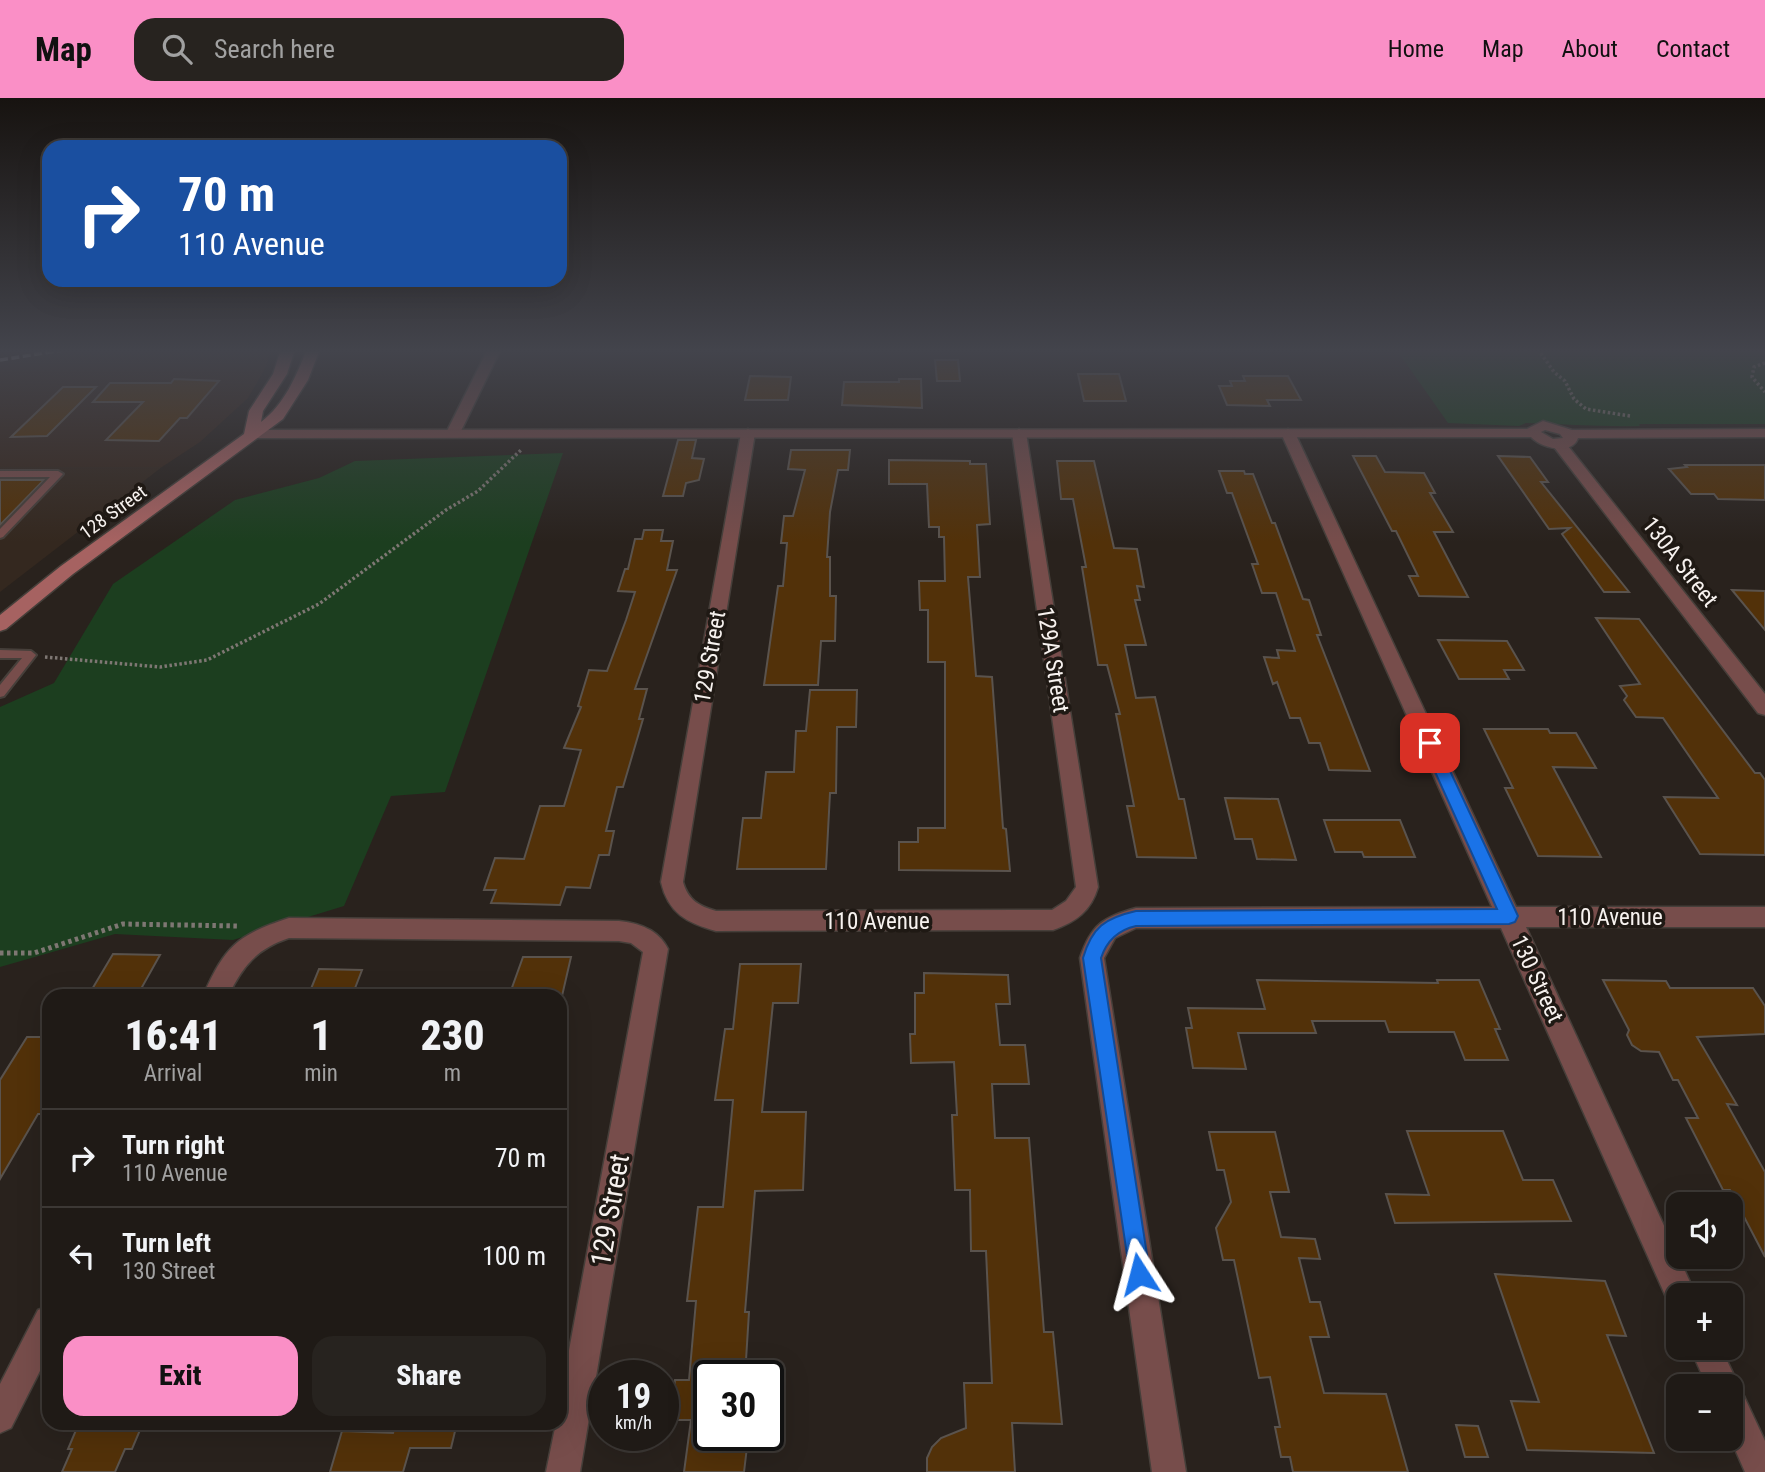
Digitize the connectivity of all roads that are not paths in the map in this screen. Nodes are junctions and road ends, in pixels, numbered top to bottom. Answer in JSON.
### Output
{"nodes":[{"id":1,"x":256,"y":413,"type":"edge"},
{"id":2,"x":280,"y":413,"type":"edge"},
{"id":3,"x":463,"y":413,"type":"edge"},
{"id":4,"x":453,"y":432,"type":"junction"},
{"id":5,"x":748,"y":433,"type":"junction"},
{"id":6,"x":1019,"y":433,"type":"junction"},
{"id":7,"x":1288,"y":433,"type":"junction"},
{"id":8,"x":1765,"y":433,"type":"edge"},
{"id":9,"x":251,"y":434,"type":"junction"},
{"id":10,"x":1564,"y":439,"type":"junction"},
{"id":11,"x":0,"y":474,"type":"edge"},
{"id":12,"x":0,"y":535,"type":"edge"},
{"id":13,"x":0,"y":625,"type":"edge"},
{"id":14,"x":0,"y":654,"type":"edge"},
{"id":15,"x":0,"y":693,"type":"edge"},
{"id":16,"x":1765,"y":708,"type":"edge"},
{"id":17,"x":672,"y":882,"type":"joint"},
{"id":18,"x":1087,"y":887,"type":"joint"},
{"id":19,"x":1509,"y":916,"type":"junction"},
{"id":20,"x":1765,"y":917,"type":"edge"},
{"id":21,"x":218,"y":989,"type":"edge"},
{"id":22,"x":1676,"y":1283,"type":"edge"},
{"id":23,"x":42,"y":1335,"type":"edge"},
{"id":24,"x":0,"y":1417,"type":"edge"},
{"id":25,"x":1743,"y":1430,"type":"edge"},
{"id":26,"x":563,"y":1472,"type":"edge"},
{"id":27,"x":1169,"y":1472,"type":"edge"},
{"id":28,"x":1762,"y":1472,"type":"edge"}],
"edges":[{"from":1,"to":9,"type":"main road"},
{"from":2,"to":9,"type":"main road","name":"128 Street"},
{"from":3,"to":4,"type":"street"},
{"from":4,"to":5,"type":"street"},
{"from":4,"to":9,"type":"street"},
{"from":5,"to":6,"type":"street"},
{"from":5,"to":17,"type":"street","name":"129 Street"},
{"from":6,"to":7,"type":"street"},
{"from":6,"to":18,"type":"street","name":"129A Street"},
{"from":7,"to":10,"type":"street"},
{"from":7,"to":19,"type":"street","name":"130 Street"},
{"from":8,"to":10,"type":"street"},
{"from":9,"to":13,"type":"main road","name":"128 Street"},
{"from":10,"to":16,"type":"street","name":"130A Street"},
{"from":11,"to":12,"type":"lane"},
{"from":14,"to":15,"type":"lane"},
{"from":17,"to":18,"type":"street","name":"110 Avenue"},
{"from":19,"to":20,"type":"street","name":"110 Avenue"},
{"from":19,"to":22,"type":"street","name":"130 Street"},
{"from":19,"to":27,"type":"street","name":"110 Avenue"},
{"from":21,"to":26,"type":"street","name":"129 Street"},
{"from":23,"to":24,"type":"street"},
{"from":25,"to":28,"type":"street"}]}
